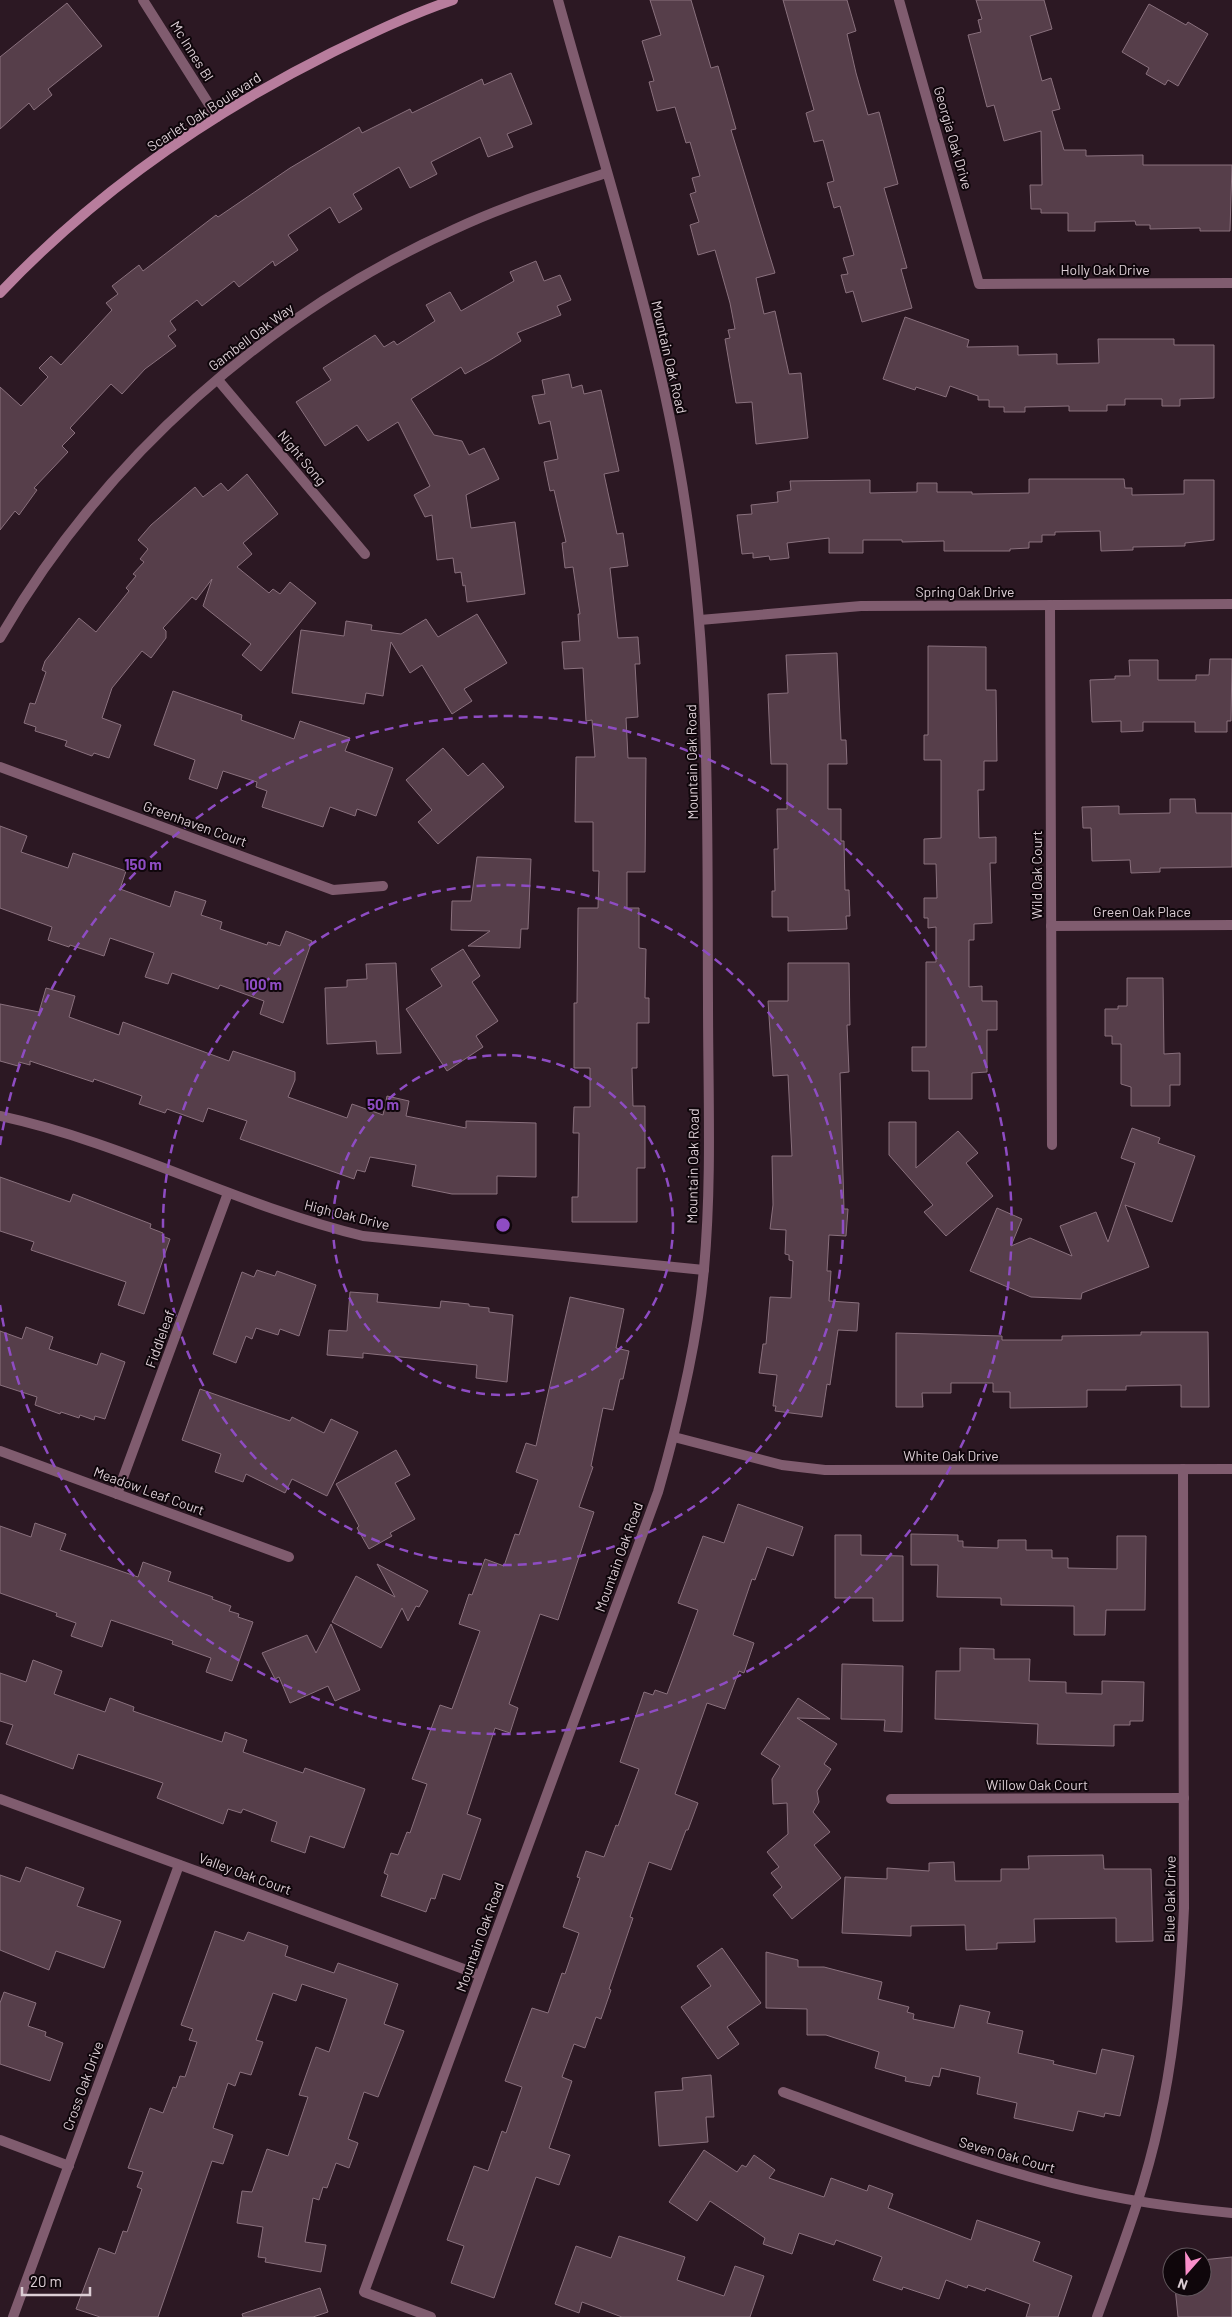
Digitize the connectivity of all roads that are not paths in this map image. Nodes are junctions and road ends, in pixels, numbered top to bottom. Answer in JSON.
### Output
{"nodes":[{"id":1,"x":143,"y":0,"type":"edge"},
{"id":2,"x":453,"y":0,"type":"edge"},
{"id":3,"x":558,"y":0,"type":"edge"},
{"id":4,"x":900,"y":0,"type":"edge"},
{"id":5,"x":217,"y":117,"type":"junction"},
{"id":6,"x":606,"y":173,"type":"junction"},
{"id":7,"x":1232,"y":283,"type":"edge"},
{"id":8,"x":979,"y":284,"type":"joint"},
{"id":9,"x":0,"y":293,"type":"edge"},
{"id":10,"x":218,"y":380,"type":"junction"},
{"id":11,"x":365,"y":554,"type":"dead end"},
{"id":12,"x":1232,"y":604,"type":"edge"},
{"id":13,"x":1050,"y":605,"type":"junction"},
{"id":14,"x":700,"y":620,"type":"junction"},
{"id":15,"x":0,"y":638,"type":"edge"},
{"id":16,"x":0,"y":767,"type":"edge"},
{"id":17,"x":384,"y":886,"type":"dead end"},
{"id":18,"x":1232,"y":925,"type":"edge"},
{"id":19,"x":1051,"y":926,"type":"junction"},
{"id":20,"x":0,"y":1116,"type":"edge"},
{"id":21,"x":1052,"y":1145,"type":"dead end"},
{"id":22,"x":228,"y":1193,"type":"junction"},
{"id":23,"x":704,"y":1270,"type":"junction"},
{"id":24,"x":674,"y":1437,"type":"junction"},
{"id":25,"x":0,"y":1451,"type":"edge"},
{"id":26,"x":1183,"y":1469,"type":"junction"},
{"id":27,"x":1232,"y":1469,"type":"edge"},
{"id":28,"x":117,"y":1494,"type":"junction"},
{"id":29,"x":289,"y":1557,"type":"dead end"},
{"id":30,"x":1184,"y":1798,"type":"junction"},
{"id":31,"x":0,"y":1799,"type":"edge"},
{"id":32,"x":891,"y":1799,"type":"dead end"},
{"id":33,"x":179,"y":1865,"type":"junction"},
{"id":34,"x":480,"y":1976,"type":"junction"},
{"id":35,"x":783,"y":2092,"type":"dead end"},
{"id":36,"x":0,"y":2140,"type":"edge"},
{"id":37,"x":69,"y":2166,"type":"junction"},
{"id":38,"x":1138,"y":2201,"type":"junction"},
{"id":39,"x":1232,"y":2213,"type":"edge"},
{"id":40,"x":13,"y":2317,"type":"edge"},
{"id":41,"x":431,"y":2317,"type":"edge"},
{"id":42,"x":1097,"y":2317,"type":"edge"}],
"edges":[{"from":1,"to":5,"type":"street","name":"Mc Innes Bl"},
{"from":2,"to":5,"type":"street","name":"Scarlet Oak Boulevard"},
{"from":3,"to":6,"type":"street","name":"Mountain Oak Road"},
{"from":4,"to":8,"type":"street","name":"Georgia Oak Drive"},
{"from":5,"to":9,"type":"street","name":"Scarlet Oak Boulevard"},
{"from":6,"to":10,"type":"street","name":"Gambell Oak Way"},
{"from":6,"to":14,"type":"street","name":"Mountain Oak Road"},
{"from":7,"to":8,"type":"street","name":"Holly Oak Drive"},
{"from":10,"to":11,"type":"street","name":"Night Song"},
{"from":10,"to":15,"type":"street","name":"Gambell Oak Way"},
{"from":12,"to":13,"type":"street","name":"Spring Oak Drive"},
{"from":13,"to":14,"type":"street","name":"Spring Oak Drive"},
{"from":13,"to":19,"type":"street","name":"Wild Oak Court"},
{"from":14,"to":23,"type":"street","name":"Mountain Oak Road"},
{"from":16,"to":17,"type":"street","name":"Greenhaven Court"},
{"from":18,"to":19,"type":"street","name":"Green Oak Place"},
{"from":19,"to":21,"type":"street","name":"Wild Oak Court"},
{"from":20,"to":22,"type":"street","name":"High Oak Drive"},
{"from":22,"to":23,"type":"street","name":"High Oak Drive"},
{"from":22,"to":28,"type":"street","name":"Fiddleleaf"},
{"from":23,"to":24,"type":"street","name":"Mountain Oak Road"},
{"from":24,"to":26,"type":"street","name":"White Oak Drive"},
{"from":24,"to":34,"type":"street","name":"Mountain Oak Road"},
{"from":25,"to":28,"type":"street","name":"Meadow Leaf Court"},
{"from":26,"to":27,"type":"street","name":"White Oak Drive"},
{"from":26,"to":30,"type":"street","name":"Blue Oak Drive"},
{"from":28,"to":29,"type":"street","name":"Meadow Leaf Court"},
{"from":30,"to":32,"type":"street","name":"Willow Oak Court"},
{"from":30,"to":38,"type":"street","name":"Blue Oak Drive"},
{"from":31,"to":33,"type":"street","name":"Valley Oak Court"},
{"from":33,"to":34,"type":"street","name":"Valley Oak Court"},
{"from":33,"to":37,"type":"street","name":"Cross Oak Drive"},
{"from":34,"to":41,"type":"street","name":"Mountain Oak Road"},
{"from":35,"to":38,"type":"street","name":"Seven Oak Court"},
{"from":36,"to":37,"type":"street"},
{"from":37,"to":40,"type":"street","name":"Cross Oak Drive"},
{"from":38,"to":39,"type":"street","name":"Seven Oak Court"},
{"from":38,"to":42,"type":"street","name":"Blue Oak Drive"}]}
